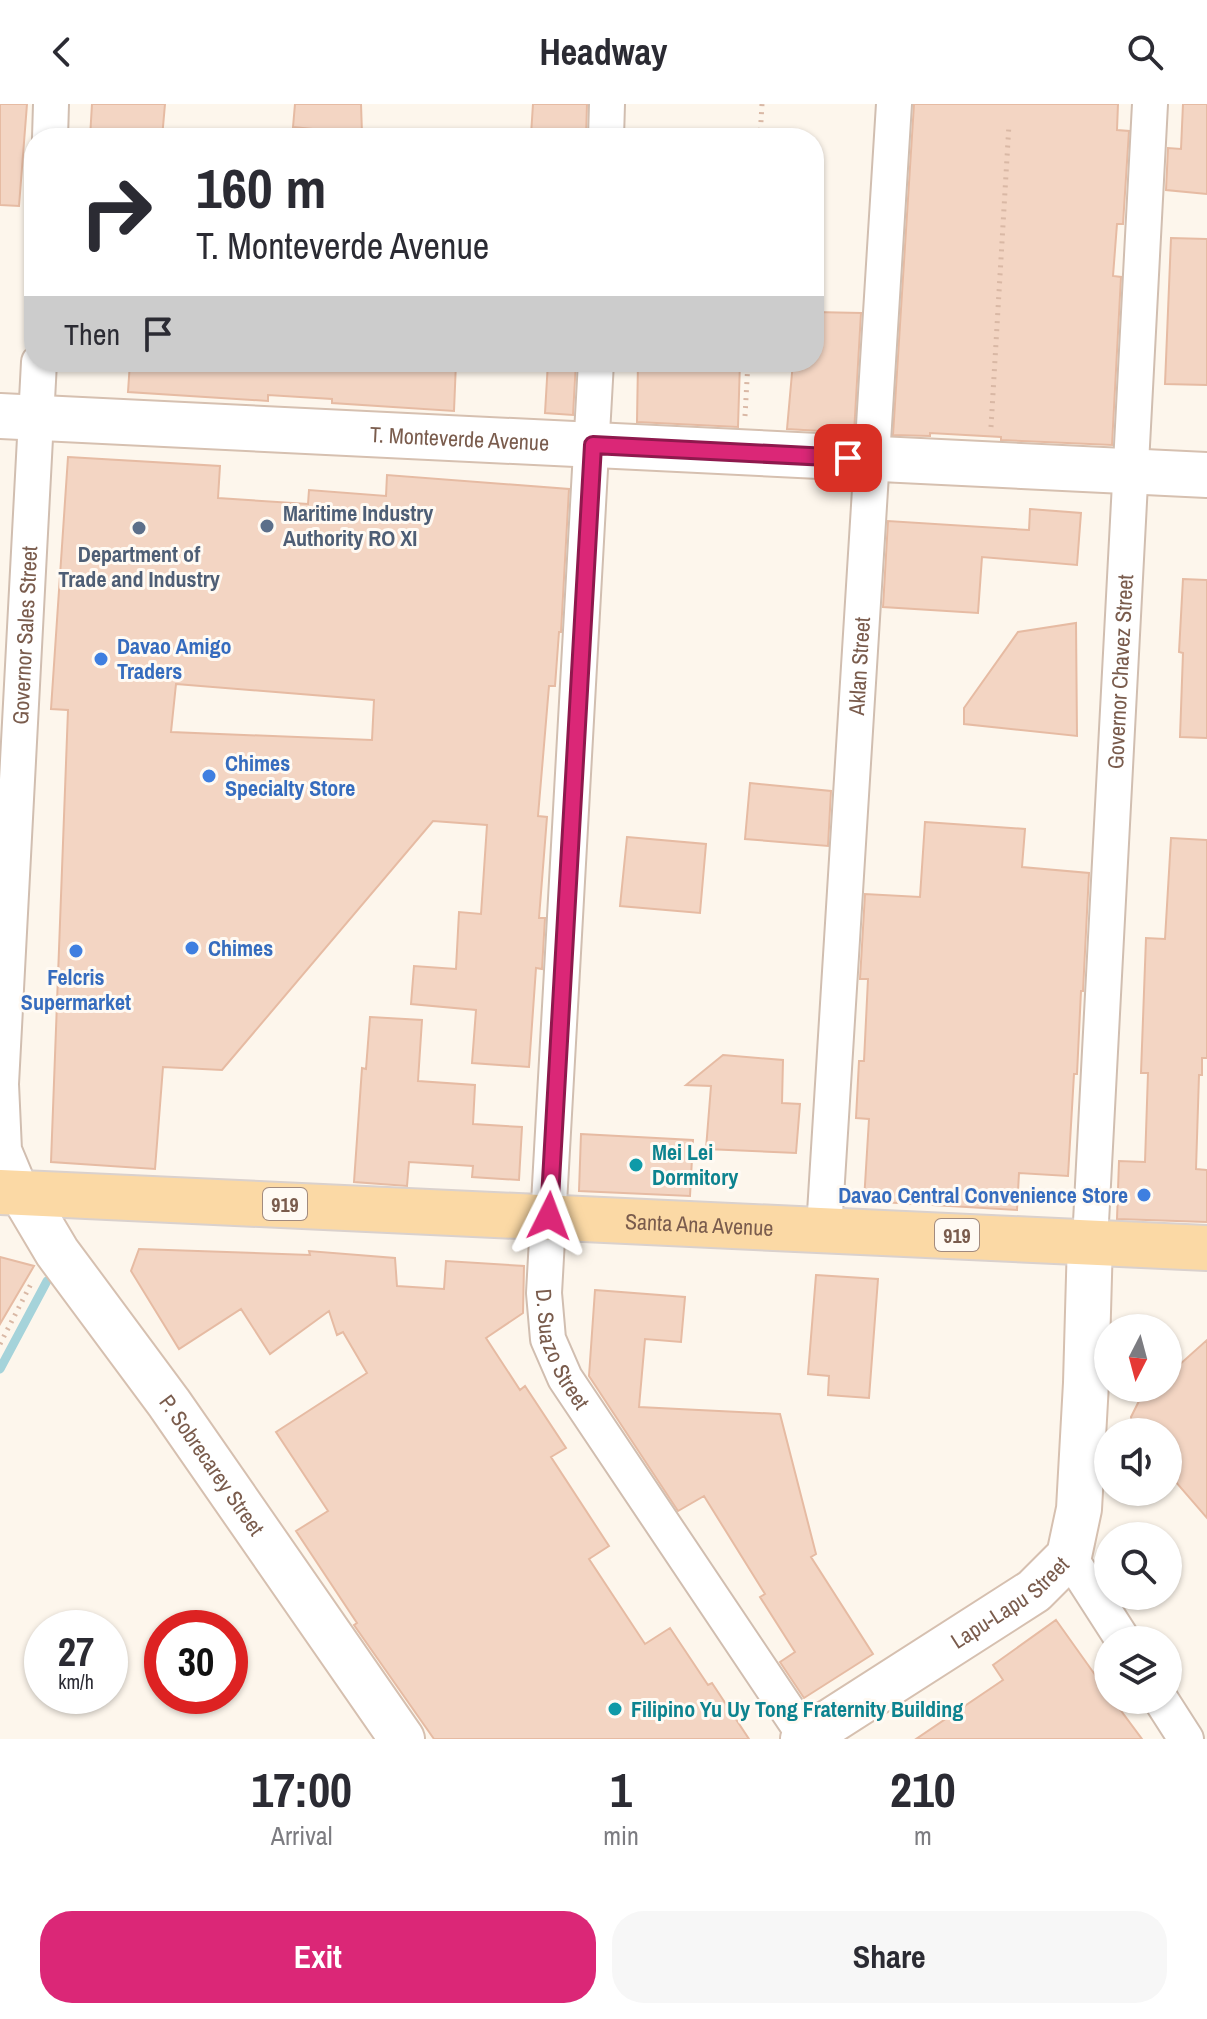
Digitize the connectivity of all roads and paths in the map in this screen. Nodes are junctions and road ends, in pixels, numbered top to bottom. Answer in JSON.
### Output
{"nodes":[{"id":1,"x":51,"y":104,"type":"edge"},
{"id":2,"x":607,"y":104,"type":"edge"},
{"id":3,"x":762,"y":104,"type":"edge"},
{"id":4,"x":894,"y":104,"type":"edge"},
{"id":5,"x":1150,"y":104,"type":"edge"},
{"id":6,"x":1009,"y":124,"type":"dead end"},
{"id":7,"x":50,"y":128,"type":"edge"},
{"id":8,"x":606,"y":128,"type":"edge"},
{"id":9,"x":761,"y":128,"type":"edge"},
{"id":10,"x":35,"y":372,"type":"edge"},
{"id":11,"x":596,"y":372,"type":"edge"},
{"id":12,"x":748,"y":372,"type":"edge"},
{"id":13,"x":18,"y":417,"type":"edge"},
{"id":14,"x":593,"y":445,"type":"junction"},
{"id":15,"x":744,"y":453,"type":"junction"},
{"id":16,"x":874,"y":459,"type":"junction"},
{"id":17,"x":988,"y":465,"type":"junction"},
{"id":18,"x":1129,"y":471,"type":"junction"},
{"id":19,"x":1207,"y":475,"type":"edge"},
{"id":20,"x":11,"y":1192,"type":"edge"},
{"id":21,"x":549,"y":1216,"type":"junction"},
{"id":22,"x":824,"y":1229,"type":"junction"},
{"id":23,"x":1090,"y":1241,"type":"junction"},
{"id":24,"x":1207,"y":1248,"type":"edge"},
{"id":25,"x":57,"y":1252,"type":"junction"},
{"id":26,"x":0,"y":1344,"type":"edge"},
{"id":27,"x":1069,"y":1556,"type":"junction"},
{"id":28,"x":1114,"y":1626,"type":"edge"},
{"id":29,"x":1170,"y":1714,"type":"edge"},
{"id":30,"x":805,"y":1738,"type":"edge"},
{"id":31,"x":402,"y":1739,"type":"edge"},
{"id":32,"x":1186,"y":1739,"type":"edge"}],
"edges":[{"from":1,"to":7,"type":"street"},
{"from":2,"to":8,"type":"street"},
{"from":3,"to":9,"type":"path"},
{"from":4,"to":16,"type":"street","name":"Aklan Street"},
{"from":5,"to":18,"type":"street","name":"Governor Chavez Street"},
{"from":6,"to":17,"type":"path"},
{"from":10,"to":13,"type":"street","name":"Governor Sales Street"},
{"from":11,"to":14,"type":"street","name":"D. Suazo Street"},
{"from":12,"to":15,"type":"path"},
{"from":13,"to":14,"type":"street","name":"T. Monteverde Avenue"},
{"from":13,"to":20,"type":"street","name":"Governor Sales Street"},
{"from":14,"to":15,"type":"street","name":"T. Monteverde Avenue"},
{"from":14,"to":21,"type":"street","name":"D. Suazo Street"},
{"from":15,"to":16,"type":"street","name":"T. Monteverde Avenue"},
{"from":16,"to":17,"type":"street","name":"T. Monteverde Avenue"},
{"from":16,"to":22,"type":"street","name":"Aklan Street"},
{"from":17,"to":18,"type":"street","name":"T. Monteverde Avenue"},
{"from":18,"to":19,"type":"street","name":"T. Monteverde Avenue"},
{"from":18,"to":23,"type":"street","name":"Governor Chavez Street"},
{"from":20,"to":21,"type":"main road","name":"Santa Ana Avenue","number":"919"},
{"from":20,"to":25,"type":"street","name":"P. Sobrecarey Street"},
{"from":21,"to":22,"type":"main road","name":"Santa Ana Avenue","number":"919"},
{"from":21,"to":30,"type":"street","name":"D. Suazo Street"},
{"from":22,"to":23,"type":"main road","name":"Santa Ana Avenue","number":"919"},
{"from":23,"to":24,"type":"main road","name":"Santa Ana Avenue","number":"919"},
{"from":23,"to":27,"type":"street","name":"Lapu-Lapu Street"},
{"from":25,"to":26,"type":"path"},
{"from":25,"to":31,"type":"street","name":"P. Sobrecarey Street"},
{"from":27,"to":28,"type":"street"},
{"from":27,"to":30,"type":"street","name":"Lapu-Lapu Street"},
{"from":29,"to":32,"type":"street"}]}
